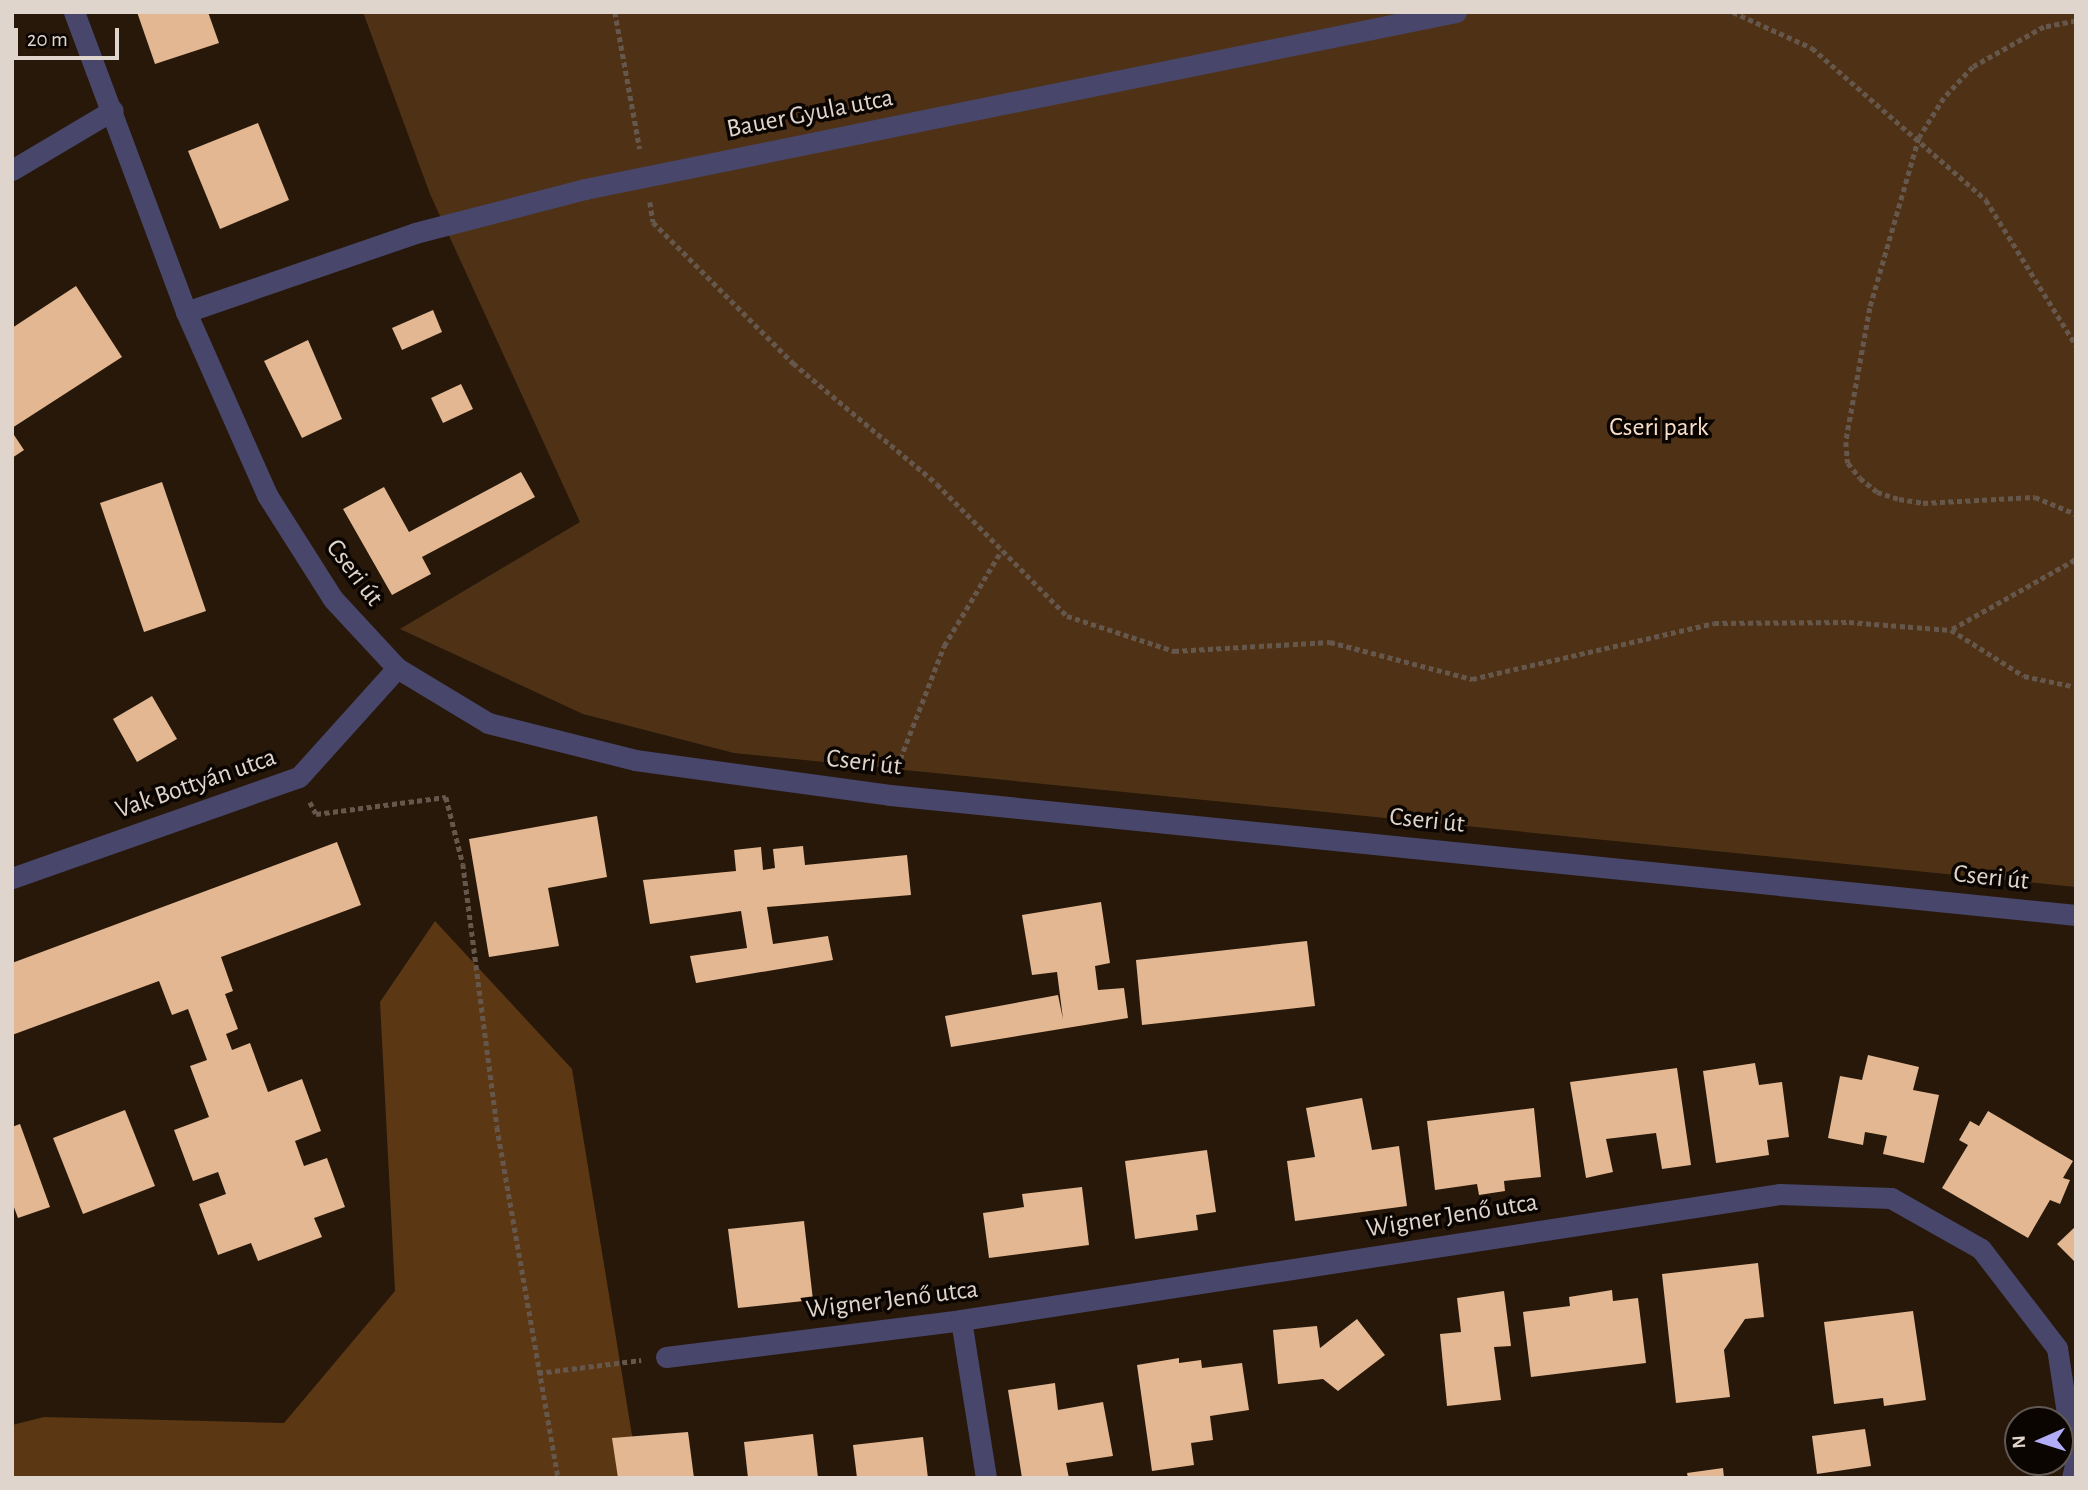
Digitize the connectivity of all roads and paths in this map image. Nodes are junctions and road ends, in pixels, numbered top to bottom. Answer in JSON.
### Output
{"nodes":[{"id":1,"x":74,"y":12,"type":"edge"},
{"id":2,"x":615,"y":12,"type":"edge"},
{"id":3,"x":1456,"y":12,"type":"edge"},
{"id":4,"x":1736,"y":13,"type":"edge"},
{"id":5,"x":2076,"y":21,"type":"edge"},
{"id":6,"x":113,"y":110,"type":"junction"},
{"id":7,"x":1919,"y":138,"type":"junction"},
{"id":8,"x":12,"y":170,"type":"edge"},
{"id":9,"x":645,"y":176,"type":"junction"},
{"id":10,"x":186,"y":312,"type":"junction"},
{"id":11,"x":2076,"y":345,"type":"edge"},
{"id":12,"x":2076,"y":513,"type":"edge"},
{"id":13,"x":1000,"y":551,"type":"junction"},
{"id":14,"x":2076,"y":559,"type":"edge"},
{"id":15,"x":1951,"y":630,"type":"junction"},
{"id":16,"x":397,"y":668,"type":"junction"},
{"id":17,"x":2076,"y":687,"type":"edge"},
{"id":18,"x":299,"y":777,"type":"junction"},
{"id":19,"x":890,"y":795,"type":"junction"},
{"id":20,"x":12,"y":878,"type":"edge"},
{"id":21,"x":2076,"y":915,"type":"edge"},
{"id":22,"x":961,"y":1320,"type":"junction"},
{"id":23,"x":666,"y":1357,"type":"joint"},
{"id":24,"x":538,"y":1373,"type":"junction"},
{"id":25,"x":558,"y":1478,"type":"edge"},
{"id":26,"x":986,"y":1478,"type":"edge"},
{"id":27,"x":2072,"y":1478,"type":"edge"}],
"edges":[{"from":1,"to":6,"type":"street","name":"Cseri út"},
{"from":2,"to":9,"type":"path"},
{"from":3,"to":9,"type":"street","name":"Bauer Gyula utca"},
{"from":4,"to":7,"type":"path"},
{"from":5,"to":7,"type":"path"},
{"from":6,"to":8,"type":"street"},
{"from":6,"to":10,"type":"street","name":"Cseri út"},
{"from":7,"to":11,"type":"path"},
{"from":7,"to":12,"type":"path"},
{"from":9,"to":10,"type":"street","name":"Bauer Gyula utca"},
{"from":9,"to":13,"type":"path"},
{"from":10,"to":16,"type":"street","name":"Cseri út"},
{"from":13,"to":15,"type":"path"},
{"from":13,"to":19,"type":"path"},
{"from":14,"to":15,"type":"path"},
{"from":15,"to":17,"type":"path"},
{"from":16,"to":18,"type":"street","name":"Vak Bottyán utca"},
{"from":16,"to":19,"type":"street","name":"Cseri út"},
{"from":18,"to":20,"type":"street","name":"Vak Bottyán utca"},
{"from":18,"to":24,"type":"path"},
{"from":19,"to":21,"type":"street","name":"Cseri út"},
{"from":22,"to":23,"type":"street","name":"Wigner Jenő utca"},
{"from":22,"to":26,"type":"street"},
{"from":22,"to":27,"type":"street","name":"Wigner Jenő utca"},
{"from":23,"to":24,"type":"path"},
{"from":24,"to":25,"type":"path"}]}
